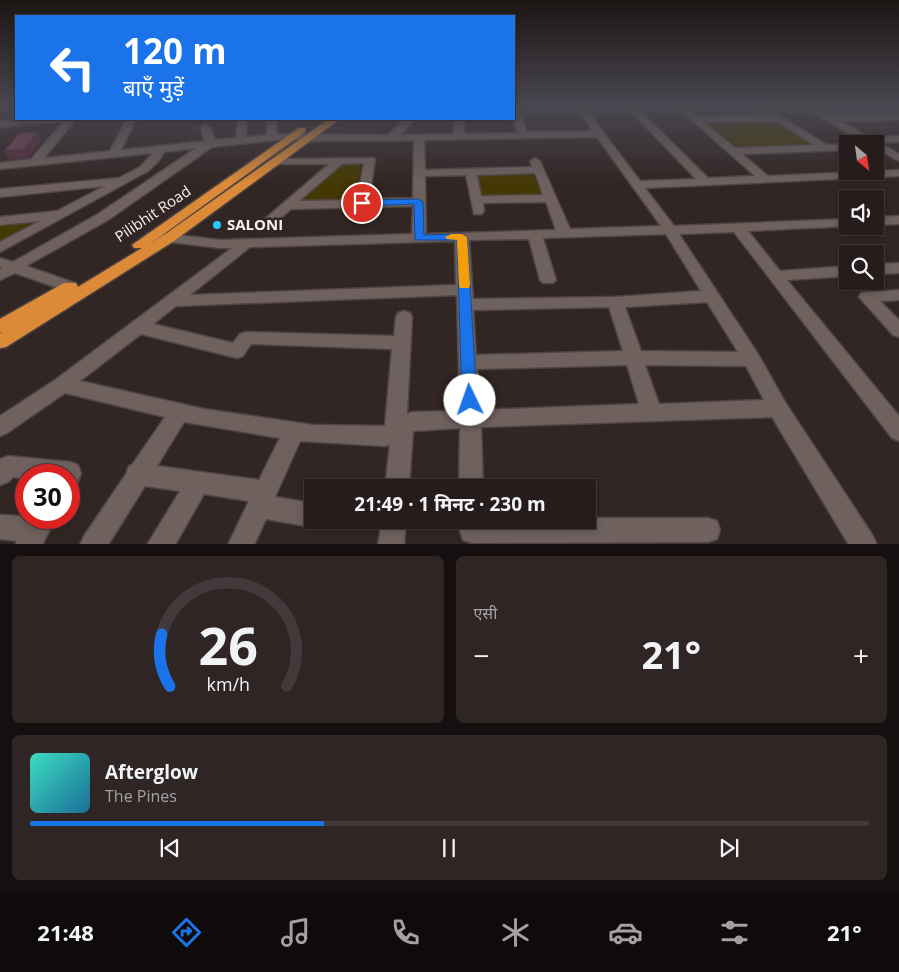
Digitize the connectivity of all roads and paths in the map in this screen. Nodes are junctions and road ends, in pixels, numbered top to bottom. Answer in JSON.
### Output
{"nodes":[{"id":1,"x":60,"y":132,"type":"edge"},
{"id":2,"x":124,"y":132,"type":"edge"},
{"id":3,"x":207,"y":132,"type":"edge"},
{"id":4,"x":241,"y":132,"type":"edge"},
{"id":5,"x":272,"y":132,"type":"edge"},
{"id":6,"x":299,"y":132,"type":"edge"},
{"id":7,"x":317,"y":132,"type":"edge"},
{"id":8,"x":397,"y":132,"type":"edge"},
{"id":9,"x":459,"y":132,"type":"edge"},
{"id":10,"x":523,"y":132,"type":"edge"},
{"id":11,"x":656,"y":132,"type":"edge"},
{"id":12,"x":710,"y":132,"type":"edge"},
{"id":13,"x":801,"y":132,"type":"edge"},
{"id":14,"x":600,"y":134,"type":"joint"},
{"id":15,"x":294,"y":136,"type":"junction"},
{"id":16,"x":524,"y":136,"type":"junction"},
{"id":17,"x":272,"y":137,"type":"junction"},
{"id":18,"x":459,"y":137,"type":"junction"},
{"id":19,"x":309,"y":138,"type":"junction"},
{"id":20,"x":391,"y":138,"type":"junction"},
{"id":21,"x":419,"y":138,"type":"junction"},
{"id":22,"x":241,"y":140,"type":"junction"},
{"id":23,"x":899,"y":140,"type":"edge"},
{"id":24,"x":884,"y":142,"type":"edge"},
{"id":25,"x":211,"y":143,"type":"junction"},
{"id":26,"x":839,"y":147,"type":"edge"},
{"id":27,"x":825,"y":148,"type":"junction"},
{"id":28,"x":160,"y":149,"type":"junction"},
{"id":29,"x":884,"y":150,"type":"edge"},
{"id":30,"x":732,"y":151,"type":"junction"},
{"id":31,"x":114,"y":154,"type":"junction"},
{"id":32,"x":899,"y":158,"type":"edge"},
{"id":33,"x":339,"y":161,"type":"junction"},
{"id":34,"x":35,"y":162,"type":"junction"},
{"id":35,"x":275,"y":162,"type":"junction"},
{"id":36,"x":0,"y":166,"type":"edge"},
{"id":37,"x":471,"y":171,"type":"junction"},
{"id":38,"x":419,"y":173,"type":"junction"},
{"id":39,"x":899,"y":173,"type":"edge"},
{"id":40,"x":765,"y":179,"type":"junction"},
{"id":41,"x":124,"y":180,"type":"junction"},
{"id":42,"x":705,"y":182,"type":"junction"},
{"id":43,"x":637,"y":186,"type":"junction"},
{"id":44,"x":0,"y":193,"type":"edge"},
{"id":45,"x":551,"y":198,"type":"junction"},
{"id":46,"x":418,"y":202,"type":"junction"},
{"id":47,"x":362,"y":203,"type":"junction"},
{"id":48,"x":287,"y":205,"type":"junction"},
{"id":49,"x":63,"y":214,"type":"junction"},
{"id":50,"x":272,"y":218,"type":"dead end"},
{"id":51,"x":899,"y":220,"type":"edge"},
{"id":52,"x":0,"y":221,"type":"edge"},
{"id":53,"x":884,"y":221,"type":"edge"},
{"id":54,"x":839,"y":223,"type":"edge"},
{"id":55,"x":738,"y":228,"type":"junction"},
{"id":56,"x":670,"y":230,"type":"junction"},
{"id":57,"x":535,"y":234,"type":"junction"},
{"id":58,"x":565,"y":234,"type":"junction"},
{"id":59,"x":152,"y":236,"type":"junction"},
{"id":60,"x":462,"y":237,"type":"junction"},
{"id":61,"x":169,"y":238,"type":"junction"},
{"id":62,"x":418,"y":238,"type":"junction"},
{"id":63,"x":247,"y":243,"type":"junction"},
{"id":64,"x":0,"y":248,"type":"edge"},
{"id":65,"x":7,"y":265,"type":"edge"},
{"id":66,"x":899,"y":268,"type":"edge"},
{"id":67,"x":884,"y":269,"type":"edge"},
{"id":68,"x":839,"y":272,"type":"edge"},
{"id":69,"x":0,"y":275,"type":"edge"},
{"id":70,"x":776,"y":276,"type":"junction"},
{"id":71,"x":548,"y":280,"type":"dead end"},
{"id":72,"x":69,"y":288,"type":"junction"},
{"id":73,"x":899,"y":295,"type":"edge"},
{"id":74,"x":712,"y":296,"type":"junction"},
{"id":75,"x":465,"y":298,"type":"junction"},
{"id":76,"x":173,"y":301,"type":"junction"},
{"id":77,"x":615,"y":302,"type":"junction"},
{"id":78,"x":404,"y":317,"type":"dead end"},
{"id":79,"x":0,"y":327,"type":"edge"},
{"id":80,"x":140,"y":327,"type":"junction"},
{"id":81,"x":898,"y":329,"type":"edge"},
{"id":82,"x":0,"y":342,"type":"edge"},
{"id":83,"x":402,"y":343,"type":"junction"},
{"id":84,"x":633,"y":358,"type":"junction"},
{"id":85,"x":752,"y":359,"type":"junction"},
{"id":86,"x":468,"y":362,"type":"junction"},
{"id":87,"x":62,"y":385,"type":"junction"},
{"id":88,"x":778,"y":408,"type":"junction"},
{"id":89,"x":652,"y":412,"type":"junction"},
{"id":90,"x":179,"y":413,"type":"junction"},
{"id":91,"x":470,"y":418,"type":"junction"},
{"id":92,"x":0,"y":427,"type":"edge"},
{"id":93,"x":399,"y":428,"type":"junction"},
{"id":94,"x":294,"y":431,"type":"junction"},
{"id":95,"x":899,"y":432,"type":"edge"},
{"id":96,"x":15,"y":467,"type":"edge"},
{"id":97,"x":0,"y":474,"type":"edge"},
{"id":98,"x":138,"y":474,"type":"junction"},
{"id":99,"x":397,"y":479,"type":"edge"},
{"id":100,"x":471,"y":479,"type":"edge"},
{"id":101,"x":198,"y":482,"type":"junction"},
{"id":102,"x":262,"y":499,"type":"junction"},
{"id":103,"x":304,"y":512,"type":"edge"},
{"id":104,"x":0,"y":527,"type":"edge"},
{"id":105,"x":393,"y":529,"type":"edge"},
{"id":106,"x":472,"y":529,"type":"edge"},
{"id":107,"x":708,"y":530,"type":"dead end"},
{"id":108,"x":36,"y":531,"type":"edge"},
{"id":109,"x":93,"y":544,"type":"edge"},
{"id":110,"x":160,"y":544,"type":"edge"},
{"id":111,"x":241,"y":544,"type":"edge"},
{"id":112,"x":392,"y":544,"type":"edge"},
{"id":113,"x":864,"y":544,"type":"edge"}],
"edges":[{"from":1,"to":34,"type":"street"},
{"from":2,"to":31,"type":"street"},
{"from":3,"to":25,"type":"street"},
{"from":4,"to":22,"type":"street"},
{"from":5,"to":17,"type":"street"},
{"from":6,"to":15,"type":"highway","name":"Pilibhit Road"},
{"from":7,"to":19,"type":"highway"},
{"from":8,"to":20,"type":"street"},
{"from":9,"to":18,"type":"street"},
{"from":10,"to":16,"type":"street"},
{"from":11,"to":42,"type":"street"},
{"from":12,"to":30,"type":"street"},
{"from":13,"to":27,"type":"street"},
{"from":14,"to":16,"type":"street"},
{"from":14,"to":43,"type":"street"},
{"from":15,"to":17,"type":"street"},
{"from":15,"to":19,"type":"street"},
{"from":15,"to":59,"type":"highway","name":"Pilibhit Road"},
{"from":16,"to":18,"type":"street"},
{"from":17,"to":22,"type":"street"},
{"from":18,"to":21,"type":"street"},
{"from":19,"to":20,"type":"street"},
{"from":19,"to":35,"type":"highway"},
{"from":20,"to":21,"type":"street"},
{"from":21,"to":38,"type":"street"},
{"from":22,"to":25,"type":"street"},
{"from":23,"to":24,"type":"street"},
{"from":25,"to":28,"type":"street"},
{"from":25,"to":65,"type":"street"},
{"from":26,"to":27,"type":"street"},
{"from":27,"to":30,"type":"street"},
{"from":28,"to":31,"type":"street"},
{"from":28,"to":41,"type":"street"},
{"from":29,"to":32,"type":"street"},
{"from":30,"to":40,"type":"street"},
{"from":31,"to":34,"type":"street"},
{"from":33,"to":35,"type":"street"},
{"from":33,"to":47,"type":"street"},
{"from":33,"to":48,"type":"street"},
{"from":34,"to":36,"type":"street"},
{"from":35,"to":61,"type":"highway"},
{"from":37,"to":38,"type":"street"},
{"from":37,"to":45,"type":"street"},
{"from":37,"to":45,"type":"street"},
{"from":38,"to":46,"type":"street"},
{"from":39,"to":40,"type":"street"},
{"from":40,"to":42,"type":"street"},
{"from":41,"to":44,"type":"street"},
{"from":41,"to":49,"type":"street"},
{"from":42,"to":43,"type":"street"},
{"from":43,"to":56,"type":"street"},
{"from":45,"to":58,"type":"street"},
{"from":46,"to":47,"type":"street"},
{"from":46,"to":62,"type":"street"},
{"from":47,"to":48,"type":"street"},
{"from":48,"to":50,"type":"street"},
{"from":49,"to":52,"type":"street"},
{"from":49,"to":64,"type":"street"},
{"from":51,"to":53,"type":"street"},
{"from":54,"to":55,"type":"street"},
{"from":55,"to":56,"type":"street"},
{"from":55,"to":70,"type":"street"},
{"from":56,"to":58,"type":"street"},
{"from":56,"to":74,"type":"street"},
{"from":57,"to":58,"type":"street"},
{"from":57,"to":60,"type":"street"},
{"from":57,"to":71,"type":"street"},
{"from":59,"to":61,"type":"street"},
{"from":59,"to":72,"type":"highway","name":"Pilibhit Road"},
{"from":60,"to":62,"type":"street"},
{"from":60,"to":75,"type":"street"},
{"from":61,"to":63,"type":"street"},
{"from":61,"to":82,"type":"highway"},
{"from":62,"to":63,"type":"street"},
{"from":63,"to":76,"type":"street"},
{"from":65,"to":69,"type":"street"},
{"from":65,"to":72,"type":"street"},
{"from":66,"to":67,"type":"street"},
{"from":68,"to":70,"type":"street"},
{"from":70,"to":95,"type":"street"},
{"from":72,"to":79,"type":"highway","name":"Pilibhit Road"},
{"from":73,"to":81,"type":"street"},
{"from":74,"to":77,"type":"street"},
{"from":74,"to":85,"type":"street"},
{"from":75,"to":76,"type":"street"},
{"from":75,"to":77,"type":"street"},
{"from":75,"to":86,"type":"street"},
{"from":76,"to":80,"type":"street"},
{"from":77,"to":84,"type":"street"},
{"from":78,"to":83,"type":"street"},
{"from":80,"to":83,"type":"street"},
{"from":80,"to":87,"type":"street"},
{"from":83,"to":93,"type":"street"},
{"from":84,"to":85,"type":"street"},
{"from":84,"to":86,"type":"street"},
{"from":84,"to":89,"type":"street"},
{"from":85,"to":88,"type":"street"},
{"from":86,"to":91,"type":"street"},
{"from":87,"to":90,"type":"street"},
{"from":87,"to":92,"type":"street"},
{"from":88,"to":89,"type":"street"},
{"from":88,"to":113,"type":"street"},
{"from":89,"to":91,"type":"street"},
{"from":90,"to":94,"type":"street"},
{"from":90,"to":98,"type":"street"},
{"from":91,"to":93,"type":"street"},
{"from":91,"to":100,"type":"street"},
{"from":93,"to":94,"type":"street"},
{"from":93,"to":99,"type":"street"},
{"from":94,"to":102,"type":"street"},
{"from":96,"to":97,"type":"street"},
{"from":98,"to":101,"type":"street"},
{"from":98,"to":109,"type":"street"},
{"from":101,"to":102,"type":"street"},
{"from":101,"to":110,"type":"street"},
{"from":102,"to":103,"type":"street"},
{"from":102,"to":111,"type":"street"},
{"from":104,"to":108,"type":"street"},
{"from":105,"to":112,"type":"street"},
{"from":106,"to":107,"type":"street"}]}
